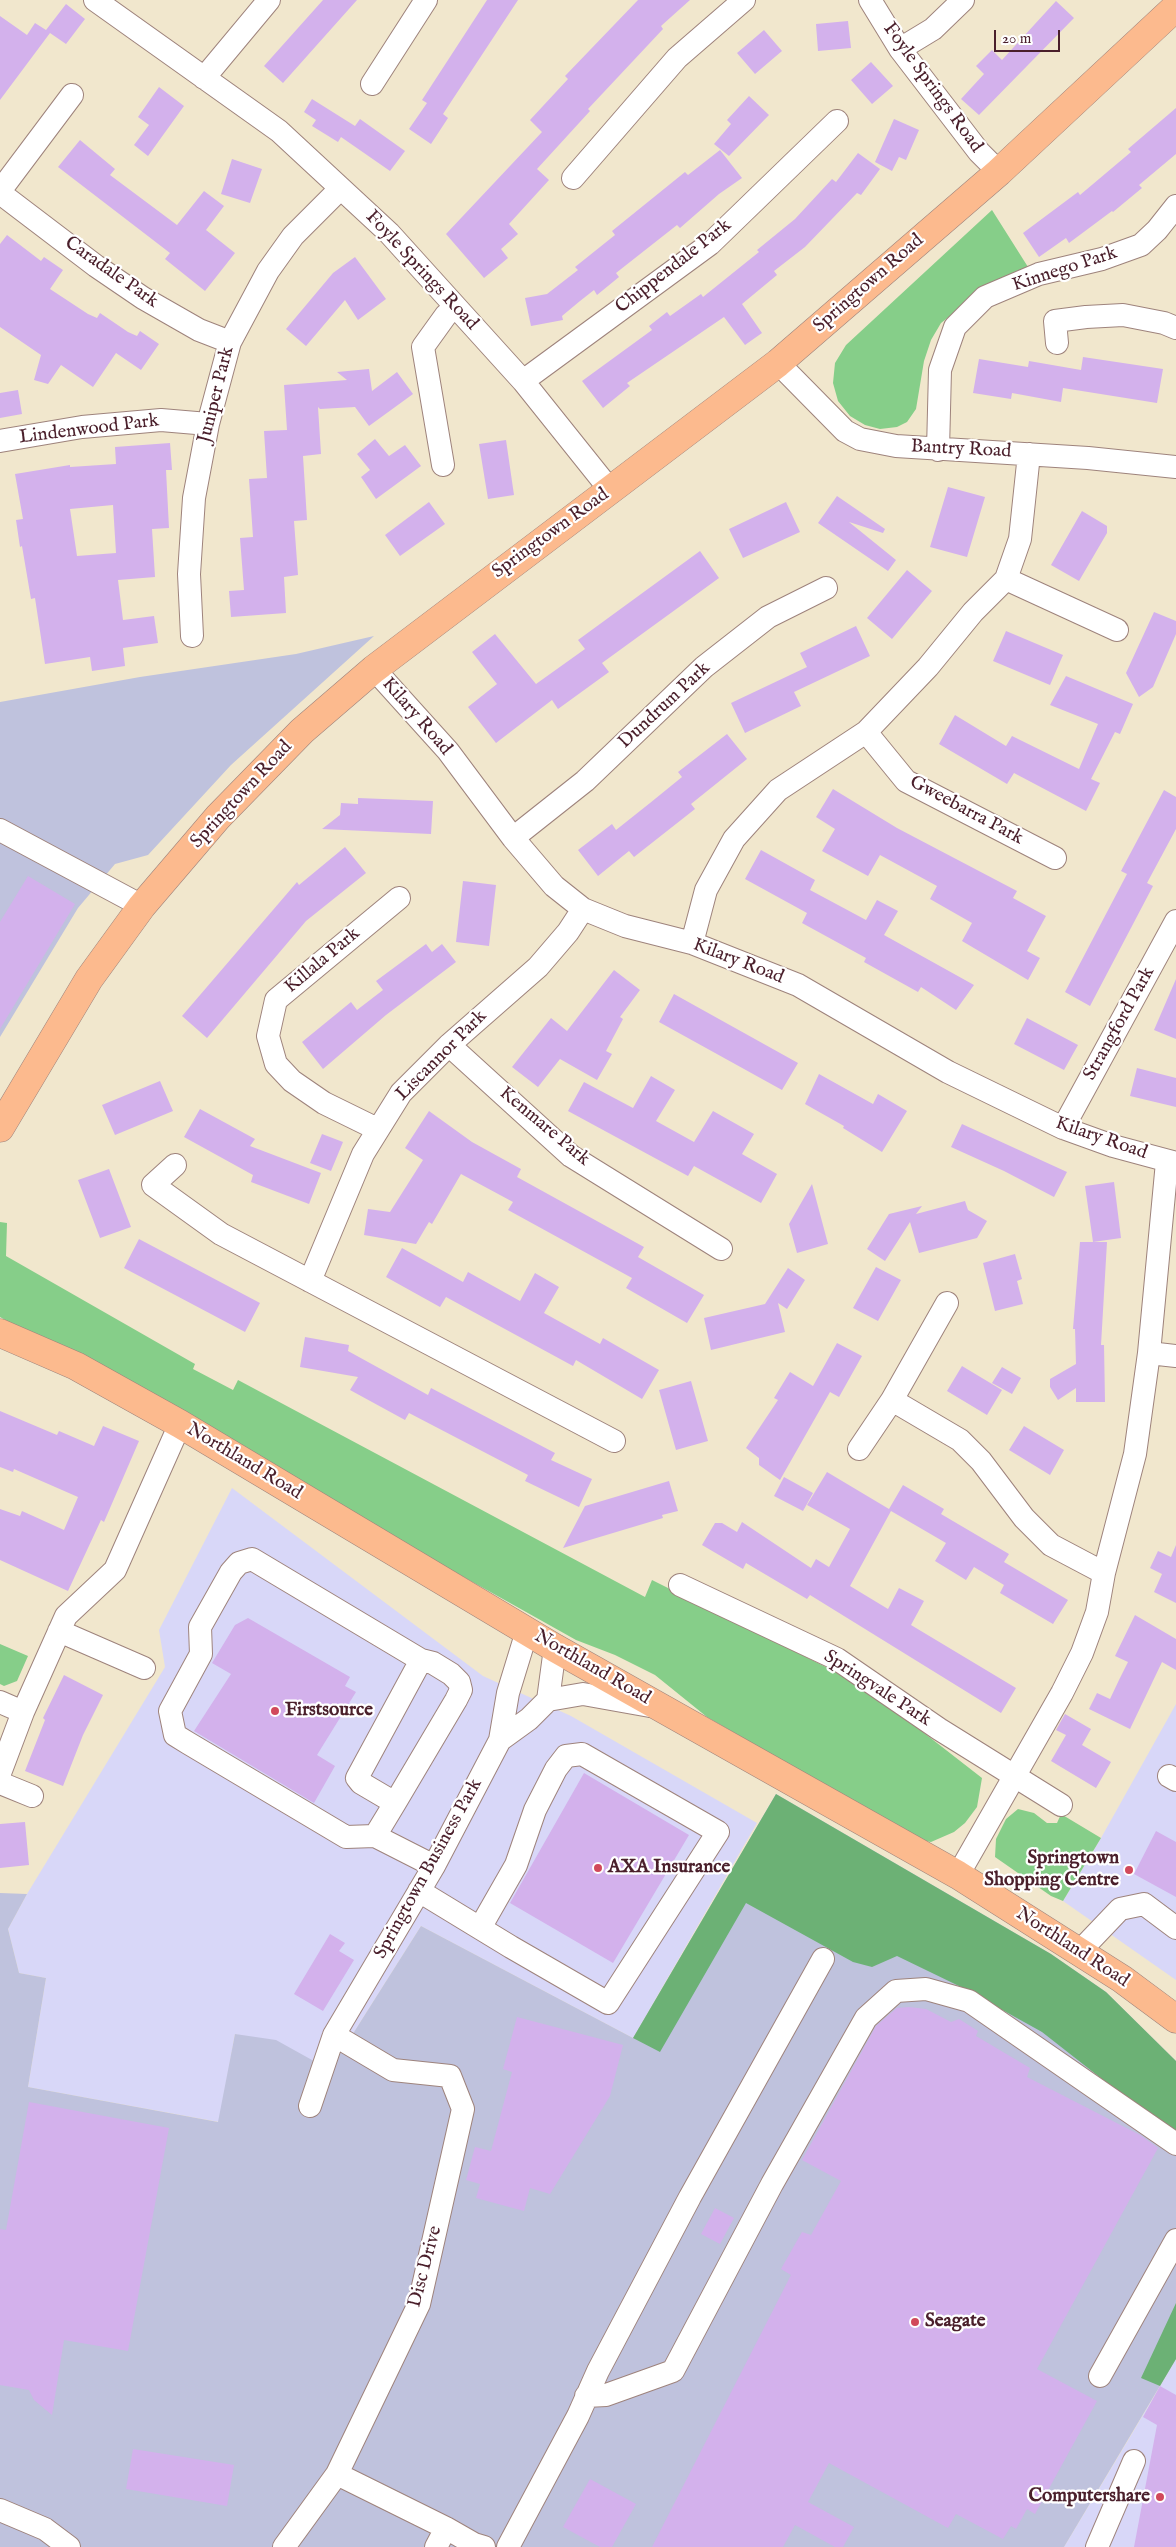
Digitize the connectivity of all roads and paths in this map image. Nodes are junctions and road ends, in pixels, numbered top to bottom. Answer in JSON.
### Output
{"nodes":[{"id":1,"x":95,"y":0,"type":"edge"},
{"id":2,"x":269,"y":0,"type":"edge"},
{"id":3,"x":426,"y":0,"type":"edge"},
{"id":4,"x":744,"y":0,"type":"edge"},
{"id":5,"x":870,"y":0,"type":"edge"},
{"id":6,"x":963,"y":0,"type":"edge"},
{"id":7,"x":1176,"y":7,"type":"edge"},
{"id":8,"x":900,"y":49,"type":"junction"},
{"id":9,"x":204,"y":78,"type":"junction"},
{"id":10,"x":372,"y":84,"type":"dead end"},
{"id":11,"x":72,"y":95,"type":"dead end"},
{"id":12,"x":837,"y":120,"type":"dead end"},
{"id":13,"x":999,"y":172,"type":"junction"},
{"id":14,"x":573,"y":178,"type":"dead end"},
{"id":15,"x":340,"y":189,"type":"junction"},
{"id":16,"x":0,"y":192,"type":"edge"},
{"id":17,"x":1176,"y":206,"type":"edge"},
{"id":18,"x":456,"y":307,"type":"junction"},
{"id":19,"x":1176,"y":328,"type":"edge"},
{"id":20,"x":230,"y":342,"type":"junction"},
{"id":21,"x":1057,"y":343,"type":"dead end"},
{"id":22,"x":778,"y":363,"type":"junction"},
{"id":23,"x":523,"y":381,"type":"junction"},
{"id":24,"x":208,"y":424,"type":"junction"},
{"id":25,"x":0,"y":441,"type":"edge"},
{"id":26,"x":938,"y":450,"type":"junction"},
{"id":27,"x":1029,"y":454,"type":"junction"},
{"id":28,"x":443,"y":465,"type":"dead end"},
{"id":29,"x":1176,"y":467,"type":"edge"},
{"id":30,"x":610,"y":491,"type":"junction"},
{"id":31,"x":1006,"y":579,"type":"junction"},
{"id":32,"x":826,"y":588,"type":"dead end"},
{"id":33,"x":1117,"y":630,"type":"dead end"},
{"id":34,"x":192,"y":636,"type":"dead end"},
{"id":35,"x":374,"y":669,"type":"junction"},
{"id":36,"x":866,"y":732,"type":"junction"},
{"id":37,"x":0,"y":830,"type":"edge"},
{"id":38,"x":513,"y":838,"type":"junction"},
{"id":39,"x":1055,"y":858,"type":"dead end"},
{"id":40,"x":399,"y":898,"type":"dead end"},
{"id":41,"x":142,"y":906,"type":"junction"},
{"id":42,"x":583,"y":909,"type":"junction"},
{"id":43,"x":1176,"y":921,"type":"edge"},
{"id":44,"x":692,"y":943,"type":"junction"},
{"id":45,"x":449,"y":1045,"type":"junction"},
{"id":46,"x":0,"y":1128,"type":"edge"},
{"id":47,"x":1063,"y":1128,"type":"junction"},
{"id":48,"x":377,"y":1129,"type":"junction"},
{"id":49,"x":1172,"y":1162,"type":"edge"},
{"id":50,"x":175,"y":1165,"type":"dead end"},
{"id":51,"x":721,"y":1249,"type":"dead end"},
{"id":52,"x":310,"y":1281,"type":"junction"},
{"id":53,"x":947,"y":1303,"type":"dead end"},
{"id":54,"x":0,"y":1333,"type":"edge"},
{"id":55,"x":1149,"y":1353,"type":"junction"},
{"id":56,"x":1176,"y":1356,"type":"edge"},
{"id":57,"x":892,"y":1400,"type":"junction"},
{"id":58,"x":180,"y":1424,"type":"junction"},
{"id":59,"x":614,"y":1441,"type":"dead end"},
{"id":60,"x":858,"y":1448,"type":"dead end"},
{"id":61,"x":1104,"y":1573,"type":"junction"},
{"id":62,"x":680,"y":1585,"type":"dead end"},
{"id":63,"x":527,"y":1631,"type":"junction"},
{"id":64,"x":59,"y":1632,"type":"junction"},
{"id":65,"x":555,"y":1648,"type":"junction"},
{"id":66,"x":421,"y":1660,"type":"junction"},
{"id":67,"x":144,"y":1668,"type":"dead end"},
{"id":68,"x":548,"y":1700,"type":"junction"},
{"id":69,"x":0,"y":1702,"type":"edge"},
{"id":70,"x":661,"y":1708,"type":"junction"},
{"id":71,"x":23,"y":1712,"type":"junction"},
{"id":72,"x":500,"y":1740,"type":"junction"},
{"id":73,"x":0,"y":1773,"type":"edge"},
{"id":74,"x":1015,"y":1777,"type":"junction"},
{"id":75,"x":0,"y":1783,"type":"edge"},
{"id":76,"x":32,"y":1796,"type":"dead end"},
{"id":77,"x":395,"y":1803,"type":"junction"},
{"id":78,"x":1061,"y":1805,"type":"dead end"},
{"id":79,"x":375,"y":1836,"type":"junction"},
{"id":80,"x":434,"y":1866,"type":"junction"},
{"id":81,"x":958,"y":1875,"type":"junction"},
{"id":82,"x":419,"y":1891,"type":"junction"},
{"id":83,"x":480,"y":1928,"type":"junction"},
{"id":84,"x":1176,"y":1928,"type":"edge"},
{"id":85,"x":1080,"y":1951,"type":"junction"},
{"id":86,"x":823,"y":1959,"type":"dead end"},
{"id":87,"x":1176,"y":2019,"type":"edge"},
{"id":88,"x":334,"y":2035,"type":"junction"},
{"id":89,"x":310,"y":2106,"type":"dead end"},
{"id":90,"x":1176,"y":2144,"type":"edge"},
{"id":91,"x":1176,"y":2240,"type":"edge"},
{"id":92,"x":1100,"y":2376,"type":"dead end"},
{"id":93,"x":586,"y":2396,"type":"junction"},
{"id":94,"x":1134,"y":2461,"type":"dead end"},
{"id":95,"x":337,"y":2474,"type":"junction"},
{"id":96,"x":0,"y":2510,"type":"edge"},
{"id":97,"x":441,"y":2538,"type":"edge"},
{"id":98,"x":69,"y":2547,"type":"edge"},
{"id":99,"x":284,"y":2547,"type":"edge"},
{"id":100,"x":484,"y":2547,"type":"edge"},
{"id":101,"x":508,"y":2547,"type":"edge"},
{"id":102,"x":1098,"y":2547,"type":"edge"}],
"edges":[{"from":1,"to":9,"type":"street","name":"Foyle Springs Road"},
{"from":2,"to":9,"type":"street"},
{"from":3,"to":10,"type":"street"},
{"from":4,"to":14,"type":"street"},
{"from":5,"to":8,"type":"street","name":"Foyle Springs Road"},
{"from":6,"to":8,"type":"street"},
{"from":7,"to":13,"type":"main road","name":"Springtown Road"},
{"from":8,"to":13,"type":"street","name":"Foyle Springs Road"},
{"from":9,"to":15,"type":"street","name":"Foyle Springs Road"},
{"from":11,"to":16,"type":"street","name":"Caradale Park"},
{"from":12,"to":23,"type":"street","name":"Chippendale Park"},
{"from":13,"to":22,"type":"main road","name":"Springtown Road"},
{"from":15,"to":18,"type":"street","name":"Foyle Springs Road"},
{"from":15,"to":20,"type":"street","name":"Juniper Park"},
{"from":16,"to":20,"type":"street","name":"Caradale Park"},
{"from":17,"to":26,"type":"street","name":"Kinnego Park"},
{"from":18,"to":23,"type":"street","name":"Foyle Springs Road"},
{"from":18,"to":28,"type":"street"},
{"from":19,"to":21,"type":"street"},
{"from":20,"to":24,"type":"street","name":"Juniper Park"},
{"from":22,"to":26,"type":"street","name":"Bantry Road"},
{"from":22,"to":30,"type":"main road","name":"Springtown Road"},
{"from":23,"to":30,"type":"street","name":"Foyle Springs Road"},
{"from":24,"to":25,"type":"street","name":"Lindenwood Park"},
{"from":24,"to":34,"type":"street","name":"Juniper Park"},
{"from":26,"to":27,"type":"street","name":"Bantry Road"},
{"from":27,"to":29,"type":"street","name":"Bantry Road"},
{"from":27,"to":31,"type":"street"},
{"from":30,"to":35,"type":"main road","name":"Springtown Road"},
{"from":31,"to":33,"type":"street"},
{"from":31,"to":36,"type":"street"},
{"from":32,"to":38,"type":"street","name":"Dundrum Park"},
{"from":35,"to":38,"type":"street","name":"Kilary Road"},
{"from":35,"to":41,"type":"main road","name":"Springtown Road"},
{"from":36,"to":39,"type":"street","name":"Gweebarra Park"},
{"from":36,"to":44,"type":"street"},
{"from":37,"to":41,"type":"street"},
{"from":38,"to":42,"type":"street","name":"Kilary Road"},
{"from":40,"to":48,"type":"street","name":"Killala Park"},
{"from":41,"to":46,"type":"main road","name":"Springtown Road"},
{"from":42,"to":44,"type":"street","name":"Kilary Road"},
{"from":42,"to":45,"type":"street","name":"Liscannor Park"},
{"from":43,"to":47,"type":"street","name":"Strangford Park"},
{"from":44,"to":47,"type":"street","name":"Kilary Road"},
{"from":45,"to":48,"type":"street","name":"Liscannor Park"},
{"from":45,"to":51,"type":"street","name":"Kenmare Park"},
{"from":47,"to":49,"type":"street","name":"Kilary Road"},
{"from":48,"to":52,"type":"street","name":"Liscannor Park"},
{"from":49,"to":55,"type":"street"},
{"from":50,"to":52,"type":"street"},
{"from":52,"to":59,"type":"street"},
{"from":53,"to":57,"type":"street"},
{"from":54,"to":58,"type":"main road","name":"Northland Road"},
{"from":55,"to":56,"type":"street"},
{"from":55,"to":61,"type":"street"},
{"from":57,"to":60,"type":"street"},
{"from":57,"to":61,"type":"street"},
{"from":58,"to":63,"type":"main road","name":"Northland Road"},
{"from":58,"to":64,"type":"street"},
{"from":61,"to":74,"type":"street"},
{"from":62,"to":74,"type":"street","name":"Springvale Park"},
{"from":63,"to":65,"type":"main road","name":"Northland Road"},
{"from":63,"to":72,"type":"street","name":"Springtown Business Park"},
{"from":64,"to":67,"type":"street"},
{"from":64,"to":71,"type":"street"},
{"from":65,"to":68,"type":"street"},
{"from":65,"to":70,"type":"main road","name":"Northland Road"},
{"from":66,"to":77,"type":"street"},
{"from":66,"to":77,"type":"street"},
{"from":66,"to":79,"type":"street"},
{"from":68,"to":70,"type":"street"},
{"from":68,"to":72,"type":"street"},
{"from":69,"to":71,"type":"street"},
{"from":70,"to":81,"type":"main road","name":"Northland Road"},
{"from":71,"to":73,"type":"street"},
{"from":72,"to":80,"type":"street","name":"Springtown Business Park"},
{"from":74,"to":78,"type":"street","name":"Springvale Park"},
{"from":74,"to":81,"type":"street"},
{"from":75,"to":76,"type":"street"},
{"from":77,"to":79,"type":"street"},
{"from":79,"to":80,"type":"street"},
{"from":80,"to":82,"type":"street","name":"Springtown Business Park"},
{"from":81,"to":85,"type":"main road","name":"Northland Road"},
{"from":82,"to":83,"type":"street"},
{"from":82,"to":88,"type":"street","name":"Springtown Business Park"},
{"from":83,"to":83,"type":"street"},
{"from":84,"to":85,"type":"street"},
{"from":85,"to":87,"type":"main road","name":"Northland Road"},
{"from":86,"to":93,"type":"street"},
{"from":88,"to":89,"type":"street","name":"Springtown Business Park"},
{"from":88,"to":95,"type":"street","name":"Disc Drive"},
{"from":90,"to":93,"type":"street"},
{"from":91,"to":92,"type":"street"},
{"from":93,"to":101,"type":"street"},
{"from":94,"to":102,"type":"street"},
{"from":95,"to":97,"type":"street"},
{"from":95,"to":99,"type":"street","name":"Disc Drive"},
{"from":96,"to":98,"type":"street"},
{"from":97,"to":100,"type":"street"}]}
